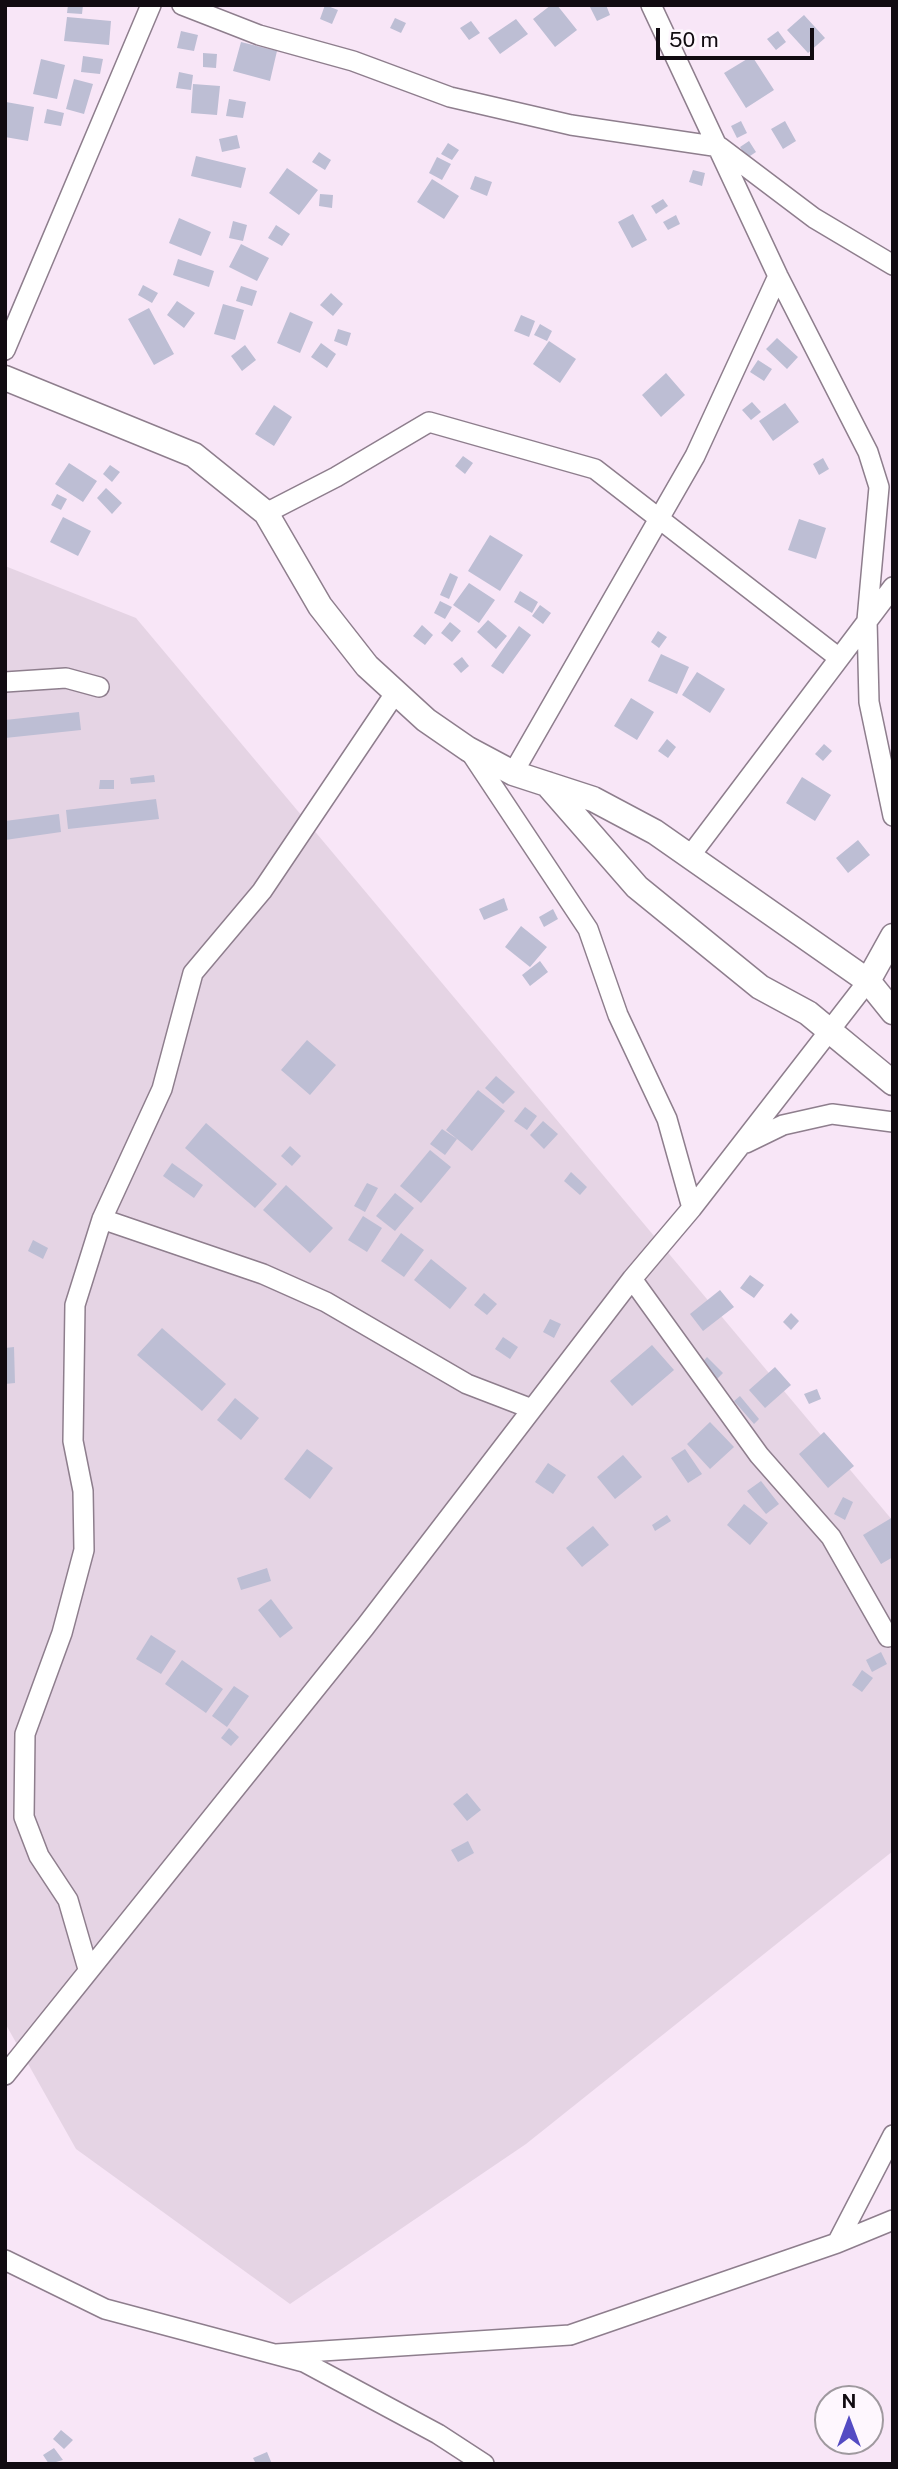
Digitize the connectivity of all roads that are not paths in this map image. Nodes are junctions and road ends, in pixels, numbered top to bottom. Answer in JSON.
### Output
{"nodes":[{"id":1,"x":151,"y":5,"type":"edge"},
{"id":2,"x":182,"y":5,"type":"edge"},
{"id":3,"x":651,"y":5,"type":"edge"},
{"id":4,"x":720,"y":146,"type":"junction"},
{"id":5,"x":893,"y":265,"type":"edge"},
{"id":6,"x":778,"y":275,"type":"junction"},
{"id":7,"x":5,"y":350,"type":"edge"},
{"id":8,"x":5,"y":378,"type":"edge"},
{"id":9,"x":266,"y":513,"type":"junction"},
{"id":10,"x":659,"y":518,"type":"junction"},
{"id":11,"x":893,"y":587,"type":"edge"},
{"id":12,"x":867,"y":620,"type":"junction"},
{"id":13,"x":839,"y":658,"type":"junction"},
{"id":14,"x":5,"y":682,"type":"edge"},
{"id":15,"x":99,"y":687,"type":"dead end"},
{"id":16,"x":396,"y":692,"type":"junction"},
{"id":17,"x":468,"y":749,"type":"junction"},
{"id":18,"x":513,"y":773,"type":"junction"},
{"id":19,"x":546,"y":784,"type":"junction"},
{"id":20,"x":893,"y":816,"type":"edge"},
{"id":21,"x":690,"y":856,"type":"junction"},
{"id":22,"x":893,"y":936,"type":"edge"},
{"id":23,"x":868,"y":981,"type":"junction"},
{"id":24,"x":893,"y":1012,"type":"edge"},
{"id":25,"x":829,"y":1031,"type":"junction"},
{"id":26,"x":893,"y":1083,"type":"edge"},
{"id":27,"x":893,"y":1122,"type":"edge"},
{"id":28,"x":742,"y":1144,"type":"junction"},
{"id":29,"x":692,"y":1208,"type":"junction"},
{"id":30,"x":102,"y":1219,"type":"junction"},
{"id":31,"x":632,"y":1279,"type":"junction"},
{"id":32,"x":531,"y":1409,"type":"junction"},
{"id":33,"x":888,"y":1637,"type":"dead end"},
{"id":34,"x":88,"y":1969,"type":"junction"},
{"id":35,"x":5,"y":2074,"type":"edge"},
{"id":36,"x":893,"y":2136,"type":"edge"},
{"id":37,"x":893,"y":2220,"type":"edge"},
{"id":38,"x":837,"y":2243,"type":"junction"},
{"id":39,"x":5,"y":2260,"type":"edge"},
{"id":40,"x":276,"y":2354,"type":"junction"},
{"id":41,"x":484,"y":2464,"type":"edge"}],
"edges":[{"from":1,"to":7,"type":"street"},
{"from":2,"to":4,"type":"street"},
{"from":3,"to":4,"type":"street"},
{"from":4,"to":5,"type":"street"},
{"from":4,"to":6,"type":"street"},
{"from":6,"to":10,"type":"street"},
{"from":6,"to":12,"type":"street"},
{"from":8,"to":9,"type":"street"},
{"from":9,"to":10,"type":"street"},
{"from":9,"to":16,"type":"street"},
{"from":10,"to":13,"type":"street"},
{"from":10,"to":18,"type":"street"},
{"from":11,"to":12,"type":"street"},
{"from":12,"to":13,"type":"street"},
{"from":12,"to":20,"type":"street"},
{"from":13,"to":21,"type":"street"},
{"from":14,"to":15,"type":"street"},
{"from":16,"to":17,"type":"street"},
{"from":16,"to":30,"type":"street"},
{"from":17,"to":18,"type":"street"},
{"from":17,"to":29,"type":"street"},
{"from":18,"to":19,"type":"street"},
{"from":19,"to":21,"type":"street"},
{"from":19,"to":25,"type":"street"},
{"from":21,"to":23,"type":"street"},
{"from":22,"to":23,"type":"street"},
{"from":23,"to":24,"type":"street"},
{"from":23,"to":25,"type":"street"},
{"from":25,"to":26,"type":"street"},
{"from":25,"to":28,"type":"street"},
{"from":27,"to":28,"type":"street"},
{"from":28,"to":29,"type":"street"},
{"from":29,"to":31,"type":"street"},
{"from":30,"to":32,"type":"street"},
{"from":30,"to":34,"type":"street"},
{"from":31,"to":32,"type":"street"},
{"from":31,"to":33,"type":"street"},
{"from":32,"to":34,"type":"street"},
{"from":34,"to":35,"type":"street"},
{"from":36,"to":38,"type":"street"},
{"from":37,"to":38,"type":"street"},
{"from":38,"to":40,"type":"street"},
{"from":39,"to":40,"type":"street"},
{"from":40,"to":41,"type":"street"}]}
